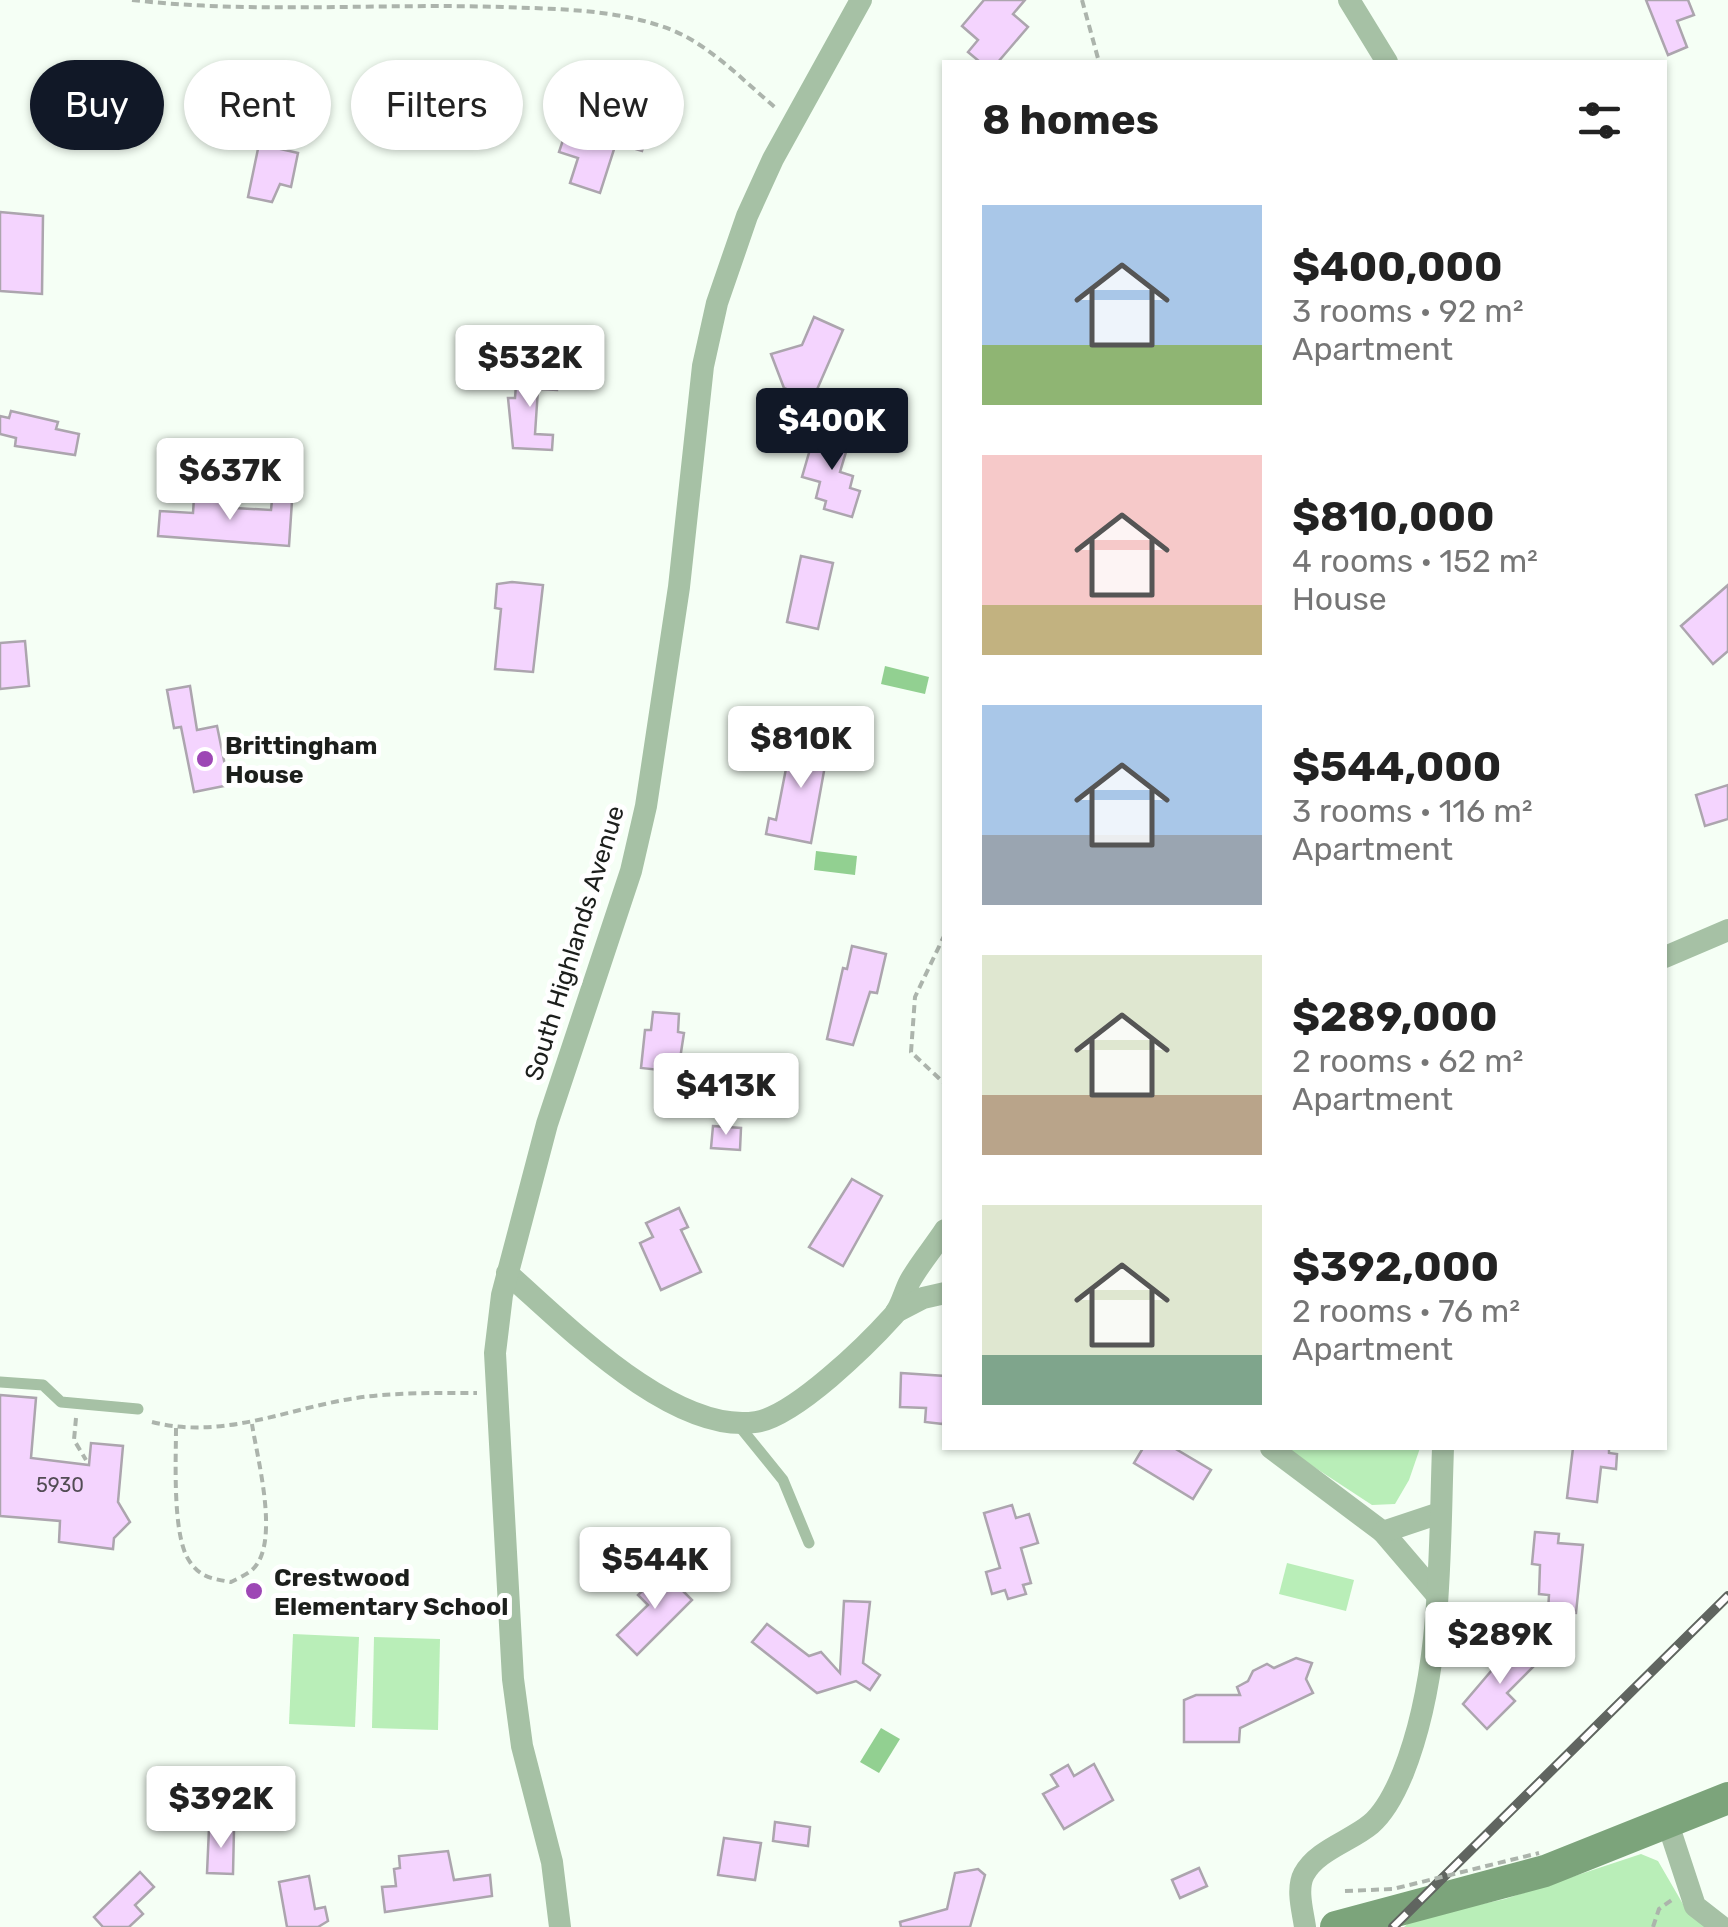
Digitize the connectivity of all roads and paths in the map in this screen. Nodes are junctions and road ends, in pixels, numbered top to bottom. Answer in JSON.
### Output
{"nodes":[{"id":1,"x":132,"y":0,"type":"edge"},
{"id":2,"x":861,"y":0,"type":"edge"},
{"id":3,"x":1082,"y":0,"type":"edge"},
{"id":4,"x":1349,"y":0,"type":"edge"},
{"id":5,"x":1098,"y":60,"type":"edge"},
{"id":6,"x":1385,"y":60,"type":"edge"},
{"id":7,"x":792,"y":122,"type":"junction"},
{"id":8,"x":1728,"y":930,"type":"edge"},
{"id":9,"x":942,"y":940,"type":"edge"},
{"id":10,"x":1667,"y":956,"type":"edge"},
{"id":11,"x":942,"y":1081,"type":"edge"},
{"id":12,"x":942,"y":1234,"type":"edge"},
{"id":13,"x":507,"y":1272,"type":"junction"},
{"id":14,"x":942,"y":1295,"type":"edge"},
{"id":15,"x":896,"y":1312,"type":"junction"},
{"id":16,"x":0,"y":1382,"type":"edge"},
{"id":17,"x":497,"y":1393,"type":"junction"},
{"id":18,"x":77,"y":1404,"type":"junction"},
{"id":19,"x":138,"y":1409,"type":"dead end"},
{"id":20,"x":152,"y":1422,"type":"dead end"},
{"id":21,"x":736,"y":1422,"type":"junction"},
{"id":22,"x":252,"y":1424,"type":"junction"},
{"id":23,"x":176,"y":1428,"type":"junction"},
{"id":24,"x":1274,"y":1450,"type":"edge"},
{"id":25,"x":1442,"y":1450,"type":"edge"},
{"id":26,"x":86,"y":1460,"type":"dead end"},
{"id":27,"x":1440,"y":1514,"type":"junction"},
{"id":28,"x":1384,"y":1532,"type":"junction"},
{"id":29,"x":809,"y":1543,"type":"dead end"},
{"id":30,"x":1436,"y":1594,"type":"junction"},
{"id":31,"x":1728,"y":1798,"type":"edge"},
{"id":32,"x":1668,"y":1824,"type":"junction"},
{"id":33,"x":1542,"y":1862,"type":"junction"},
{"id":34,"x":1690,"y":1888,"type":"junction"},
{"id":35,"x":1346,"y":1891,"type":"dead end"},
{"id":36,"x":560,"y":1927,"type":"edge"},
{"id":37,"x":1306,"y":1927,"type":"edge"},
{"id":38,"x":1336,"y":1927,"type":"edge"},
{"id":39,"x":1653,"y":1927,"type":"edge"},
{"id":40,"x":1722,"y":1927,"type":"edge"}],
"edges":[{"from":1,"to":7,"type":"path"},
{"from":2,"to":7,"type":"street","name":"South Highlands Avenue"},
{"from":3,"to":5,"type":"path"},
{"from":4,"to":6,"type":"street"},
{"from":7,"to":13,"type":"street","name":"South Highlands Avenue"},
{"from":8,"to":10,"type":"street"},
{"from":9,"to":11,"type":"path"},
{"from":12,"to":15,"type":"street"},
{"from":13,"to":17,"type":"street","name":"South Highlands Avenue"},
{"from":13,"to":21,"type":"street"},
{"from":14,"to":15,"type":"street"},
{"from":15,"to":21,"type":"street"},
{"from":16,"to":18,"type":"lane"},
{"from":17,"to":22,"type":"path"},
{"from":17,"to":36,"type":"street","name":"South Highlands Avenue"},
{"from":18,"to":19,"type":"lane"},
{"from":18,"to":26,"type":"path"},
{"from":20,"to":23,"type":"path"},
{"from":21,"to":29,"type":"lane"},
{"from":22,"to":23,"type":"path"},
{"from":22,"to":23,"type":"path"},
{"from":24,"to":28,"type":"street"},
{"from":25,"to":27,"type":"street"},
{"from":27,"to":28,"type":"street"},
{"from":27,"to":30,"type":"street"},
{"from":28,"to":30,"type":"street"},
{"from":30,"to":37,"type":"street"},
{"from":31,"to":32,"type":"street"},
{"from":32,"to":33,"type":"street"},
{"from":32,"to":34,"type":"street"},
{"from":33,"to":35,"type":"path","bridge":true},
{"from":33,"to":38,"type":"street"},
{"from":34,"to":39,"type":"path"},
{"from":34,"to":40,"type":"street"}]}
